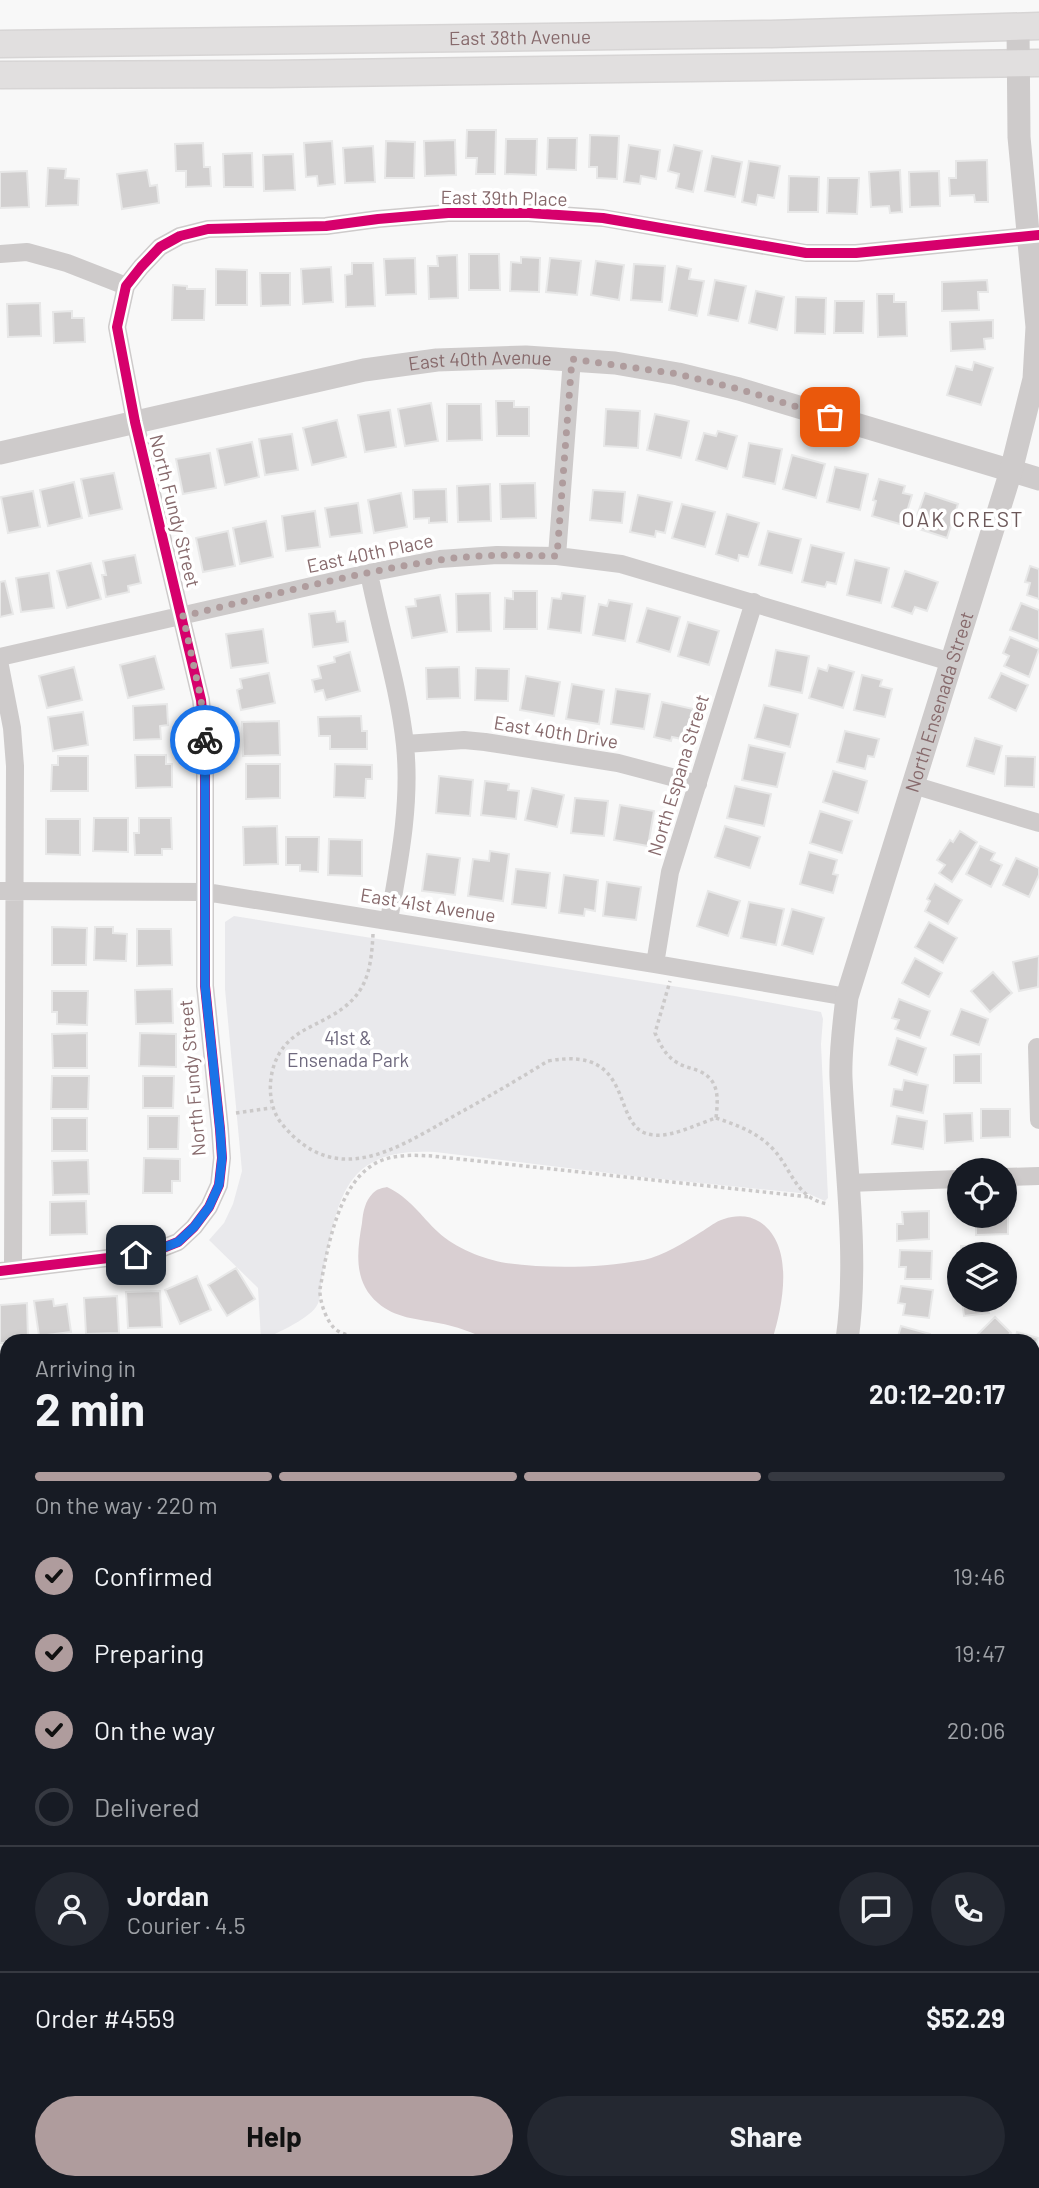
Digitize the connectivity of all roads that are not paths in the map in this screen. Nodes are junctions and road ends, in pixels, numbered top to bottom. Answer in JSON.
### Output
{"nodes":[{"id":1,"x":1029,"y":27,"type":"edge"},
{"id":2,"x":0,"y":44,"type":"edge"},
{"id":3,"x":1029,"y":64,"type":"edge"},
{"id":4,"x":0,"y":75,"type":"edge"},
{"id":5,"x":1033,"y":236,"type":"edge"},
{"id":6,"x":0,"y":254,"type":"edge"},
{"id":7,"x":126,"y":286,"type":"junction"},
{"id":8,"x":572,"y":359,"type":"junction"},
{"id":9,"x":135,"y":422,"type":"junction"},
{"id":10,"x":0,"y":453,"type":"edge"},
{"id":11,"x":1011,"y":471,"type":"junction"},
{"id":12,"x":1039,"y":480,"type":"edge"},
{"id":13,"x":557,"y":556,"type":"junction"},
{"id":14,"x":369,"y":573,"type":"junction"},
{"id":15,"x":754,"y":602,"type":"junction"},
{"id":16,"x":183,"y":616,"type":"junction"},
{"id":17,"x":0,"y":657,"type":"edge"},
{"id":18,"x":951,"y":662,"type":"junction"},
{"id":19,"x":0,"y":666,"type":"edge"},
{"id":20,"x":405,"y":744,"type":"junction"},
{"id":21,"x":698,"y":784,"type":"junction"},
{"id":22,"x":913,"y":785,"type":"junction"},
{"id":23,"x":1039,"y":823,"type":"edge"},
{"id":24,"x":7,"y":891,"type":"edge"},
{"id":25,"x":205,"y":892,"type":"junction"},
{"id":26,"x":389,"y":920,"type":"junction"},
{"id":27,"x":655,"y":964,"type":"junction"},
{"id":28,"x":847,"y":997,"type":"junction"},
{"id":29,"x":1037,"y":1047,"type":"dead end"},
{"id":30,"x":1039,"y":1120,"type":"edge"},
{"id":31,"x":1039,"y":1176,"type":"edge"},
{"id":32,"x":1017,"y":1177,"type":"edge"},
{"id":33,"x":947,"y":1179,"type":"edge"},
{"id":34,"x":848,"y":1183,"type":"junction"},
{"id":35,"x":7,"y":1270,"type":"edge"},
{"id":36,"x":848,"y":1334,"type":"edge"}],
"edges":[{"from":1,"to":2,"type":"main road","name":"East 38th Avenue"},
{"from":1,"to":3,"type":"street","name":"North Ensenada Street"},
{"from":3,"to":4,"type":"main road","name":"East 38th Avenue"},
{"from":3,"to":5,"type":"street","name":"North Ensenada Street"},
{"from":5,"to":7,"type":"street","name":"East 39th Place"},
{"from":5,"to":11,"type":"street","name":"North Ensenada Street"},
{"from":6,"to":7,"type":"street"},
{"from":7,"to":9,"type":"street","name":"East 39th Place"},
{"from":8,"to":9,"type":"street","name":"East 40th Avenue"},
{"from":8,"to":11,"type":"street","name":"East 40th Avenue"},
{"from":8,"to":13,"type":"street"},
{"from":9,"to":10,"type":"street","name":"East 40th Avenue"},
{"from":9,"to":16,"type":"street","name":"North Fundy Street"},
{"from":11,"to":12,"type":"street","name":"East 40th Avenue"},
{"from":11,"to":18,"type":"street","name":"North Ensenada Street"},
{"from":13,"to":14,"type":"street","name":"East 40th Place"},
{"from":13,"to":15,"type":"street","name":"East 40th Place"},
{"from":14,"to":16,"type":"street","name":"East 40th Place"},
{"from":14,"to":20,"type":"street"},
{"from":15,"to":18,"type":"street","name":"East 40th Place"},
{"from":15,"to":21,"type":"street","name":"North Espana Street"},
{"from":16,"to":17,"type":"street","name":"East 40th Place"},
{"from":16,"to":25,"type":"street","name":"North Fundy Street"},
{"from":18,"to":22,"type":"street","name":"North Ensenada Street"},
{"from":19,"to":24,"type":"street"},
{"from":20,"to":21,"type":"street","name":"East 40th Drive"},
{"from":20,"to":26,"type":"street"},
{"from":21,"to":27,"type":"street","name":"North Espana Street"},
{"from":22,"to":23,"type":"street"},
{"from":22,"to":28,"type":"street","name":"North Ensenada Street"},
{"from":24,"to":25,"type":"street","name":"East 41st Avenue"},
{"from":24,"to":35,"type":"street"},
{"from":25,"to":26,"type":"street","name":"East 41st Avenue"},
{"from":25,"to":35,"type":"street","name":"North Fundy Street"},
{"from":26,"to":27,"type":"street","name":"East 41st Avenue"},
{"from":27,"to":28,"type":"street","name":"East 41st Avenue"},
{"from":28,"to":34,"type":"street","name":"North Ensenada Street"},
{"from":29,"to":30,"type":"street"},
{"from":31,"to":32,"type":"street"},
{"from":33,"to":34,"type":"street"},
{"from":34,"to":36,"type":"street","name":"North Ensenada Street"}]}
